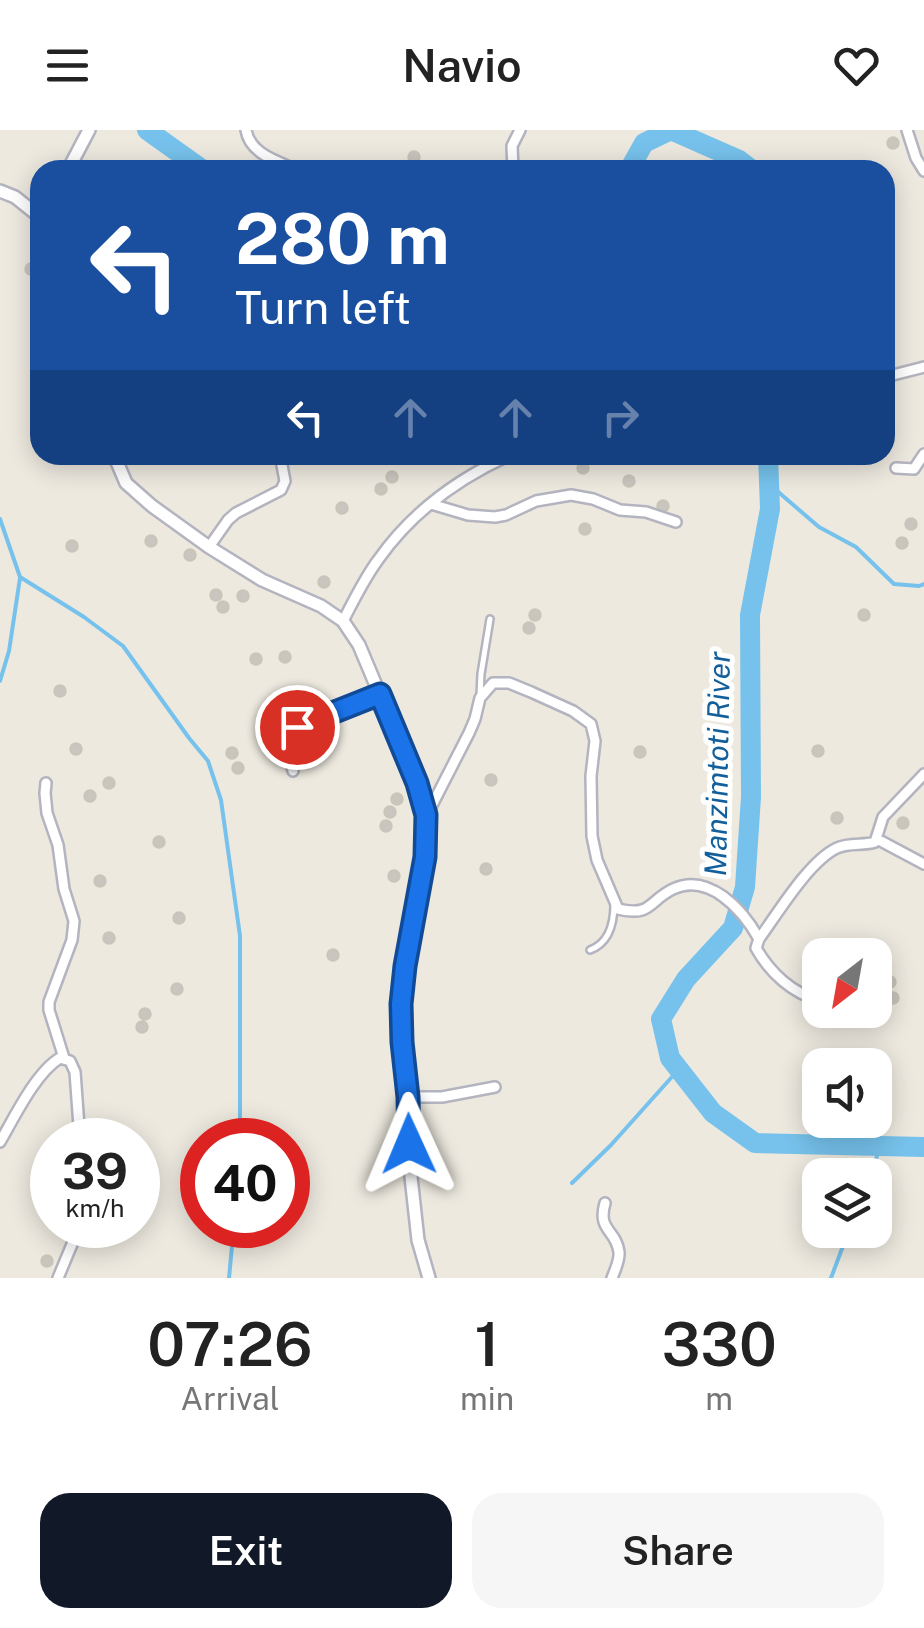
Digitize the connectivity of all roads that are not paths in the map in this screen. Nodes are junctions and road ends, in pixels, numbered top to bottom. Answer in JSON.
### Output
{"nodes":[{"id":1,"x":89,"y":130,"type":"edge"},
{"id":2,"x":246,"y":130,"type":"edge"},
{"id":3,"x":520,"y":130,"type":"edge"},
{"id":4,"x":907,"y":130,"type":"edge"},
{"id":5,"x":73,"y":160,"type":"edge"},
{"id":6,"x":275,"y":160,"type":"edge"},
{"id":7,"x":513,"y":160,"type":"edge"},
{"id":8,"x":924,"y":171,"type":"edge"},
{"id":9,"x":0,"y":190,"type":"edge"},
{"id":10,"x":30,"y":209,"type":"edge"},
{"id":11,"x":924,"y":367,"type":"edge"},
{"id":12,"x":895,"y":374,"type":"edge"},
{"id":13,"x":924,"y":454,"type":"edge"},
{"id":14,"x":118,"y":465,"type":"edge"},
{"id":15,"x":282,"y":465,"type":"edge"},
{"id":16,"x":492,"y":465,"type":"edge"},
{"id":17,"x":896,"y":468,"type":"dead end"},
{"id":18,"x":431,"y":504,"type":"junction"},
{"id":19,"x":676,"y":522,"type":"dead end"},
{"id":20,"x":209,"y":547,"type":"junction"},
{"id":21,"x":490,"y":619,"type":"dead end"},
{"id":22,"x":343,"y":621,"type":"junction"},
{"id":23,"x":380,"y":694,"type":"junction"},
{"id":24,"x":480,"y":698,"type":"junction"},
{"id":25,"x":292,"y":771,"type":"dead end"},
{"id":26,"x":924,"y":774,"type":"edge"},
{"id":27,"x":46,"y":782,"type":"dead end"},
{"id":28,"x":426,"y":815,"type":"junction"},
{"id":29,"x":877,"y":840,"type":"junction"},
{"id":30,"x":924,"y":864,"type":"edge"},
{"id":31,"x":614,"y":896,"type":"junction"},
{"id":32,"x":759,"y":938,"type":"junction"},
{"id":33,"x":590,"y":950,"type":"dead end"},
{"id":34,"x":802,"y":991,"type":"edge"},
{"id":35,"x":64,"y":1058,"type":"junction"},
{"id":36,"x":495,"y":1087,"type":"dead end"},
{"id":37,"x":408,"y":1097,"type":"junction"},
{"id":38,"x":78,"y":1118,"type":"edge"},
{"id":39,"x":0,"y":1142,"type":"edge"},
{"id":40,"x":605,"y":1203,"type":"dead end"},
{"id":41,"x":70,"y":1248,"type":"edge"},
{"id":42,"x":58,"y":1278,"type":"edge"},
{"id":43,"x":429,"y":1278,"type":"edge"},
{"id":44,"x":612,"y":1278,"type":"edge"}],
"edges":[{"from":1,"to":5,"type":"street"},
{"from":2,"to":6,"type":"street"},
{"from":3,"to":7,"type":"street"},
{"from":4,"to":8,"type":"street"},
{"from":9,"to":10,"type":"street"},
{"from":11,"to":12,"type":"street"},
{"from":13,"to":17,"type":"street"},
{"from":14,"to":20,"type":"street"},
{"from":15,"to":20,"type":"street"},
{"from":16,"to":18,"type":"street"},
{"from":18,"to":19,"type":"street"},
{"from":18,"to":22,"type":"street"},
{"from":20,"to":22,"type":"street"},
{"from":21,"to":24,"type":"lane"},
{"from":22,"to":23,"type":"street"},
{"from":23,"to":25,"type":"street"},
{"from":23,"to":28,"type":"street"},
{"from":24,"to":28,"type":"street"},
{"from":24,"to":31,"type":"street"},
{"from":26,"to":29,"type":"street"},
{"from":27,"to":35,"type":"street"},
{"from":28,"to":37,"type":"street"},
{"from":29,"to":30,"type":"street"},
{"from":29,"to":32,"type":"street"},
{"from":31,"to":32,"type":"street"},
{"from":31,"to":33,"type":"lane"},
{"from":32,"to":34,"type":"street"},
{"from":35,"to":38,"type":"street"},
{"from":35,"to":39,"type":"street"},
{"from":36,"to":37,"type":"street"},
{"from":37,"to":43,"type":"street"},
{"from":40,"to":44,"type":"street"},
{"from":41,"to":42,"type":"street"}]}
